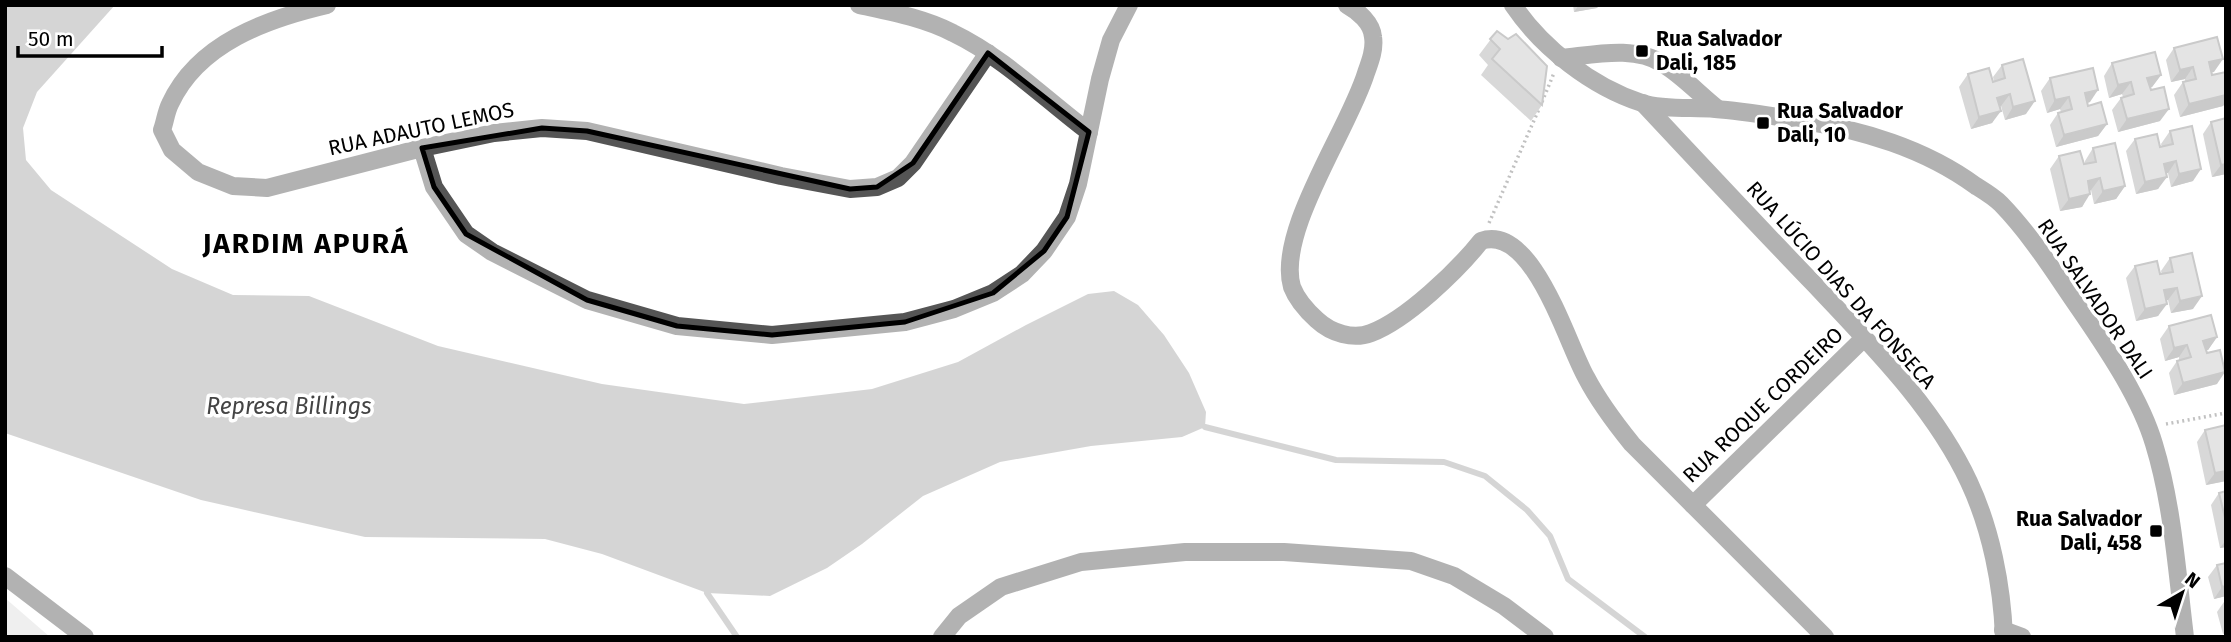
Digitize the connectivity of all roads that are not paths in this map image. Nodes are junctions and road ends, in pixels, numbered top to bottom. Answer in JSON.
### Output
{"nodes":[{"id":1,"x":327,"y":5,"type":"edge"},
{"id":2,"x":859,"y":5,"type":"edge"},
{"id":3,"x":1129,"y":5,"type":"edge"},
{"id":4,"x":1347,"y":5,"type":"edge"},
{"id":5,"x":1513,"y":5,"type":"edge"},
{"id":6,"x":988,"y":53,"type":"junction"},
{"id":7,"x":1626,"y":53,"type":"junction"},
{"id":8,"x":1561,"y":58,"type":"junction"},
{"id":9,"x":1674,"y":72,"type":"junction"},
{"id":10,"x":1616,"y":91,"type":"junction"},
{"id":11,"x":1643,"y":103,"type":"junction"},
{"id":12,"x":1661,"y":106,"type":"junction"},
{"id":13,"x":1718,"y":109,"type":"junction"},
{"id":14,"x":1089,"y":132,"type":"junction"},
{"id":15,"x":422,"y":148,"type":"junction"},
{"id":16,"x":1864,"y":338,"type":"junction"},
{"id":17,"x":1693,"y":505,"type":"junction"},
{"id":18,"x":5,"y":576,"type":"edge"},
{"id":19,"x":2003,"y":633,"type":"edge"},
{"id":20,"x":85,"y":637,"type":"edge"},
{"id":21,"x":942,"y":637,"type":"edge"},
{"id":22,"x":1545,"y":637,"type":"edge"},
{"id":23,"x":1825,"y":637,"type":"edge"},
{"id":24,"x":2022,"y":637,"type":"edge"},
{"id":25,"x":2185,"y":637,"type":"edge"}],
"edges":[{"from":1,"to":15,"type":"street","name":"RUA ADAUTO LEMOS"},
{"from":2,"to":6,"type":"street"},
{"from":3,"to":14,"type":"street"},
{"from":4,"to":17,"type":"street"},
{"from":5,"to":8,"type":"street","name":"RUA SALVADOR DALI"},
{"from":6,"to":14,"type":"street"},
{"from":6,"to":15,"type":"street","name":"RUA ADAUTO LEMOS"},
{"from":7,"to":8,"type":"street"},
{"from":7,"to":9,"type":"street"},
{"from":7,"to":10,"type":"street"},
{"from":8,"to":10,"type":"street","name":"RUA SALVADOR DALI"},
{"from":9,"to":12,"type":"street"},
{"from":9,"to":13,"type":"street"},
{"from":10,"to":11,"type":"street","name":"RUA SALVADOR DALI"},
{"from":11,"to":12,"type":"street","name":"RUA SALVADOR DALI"},
{"from":11,"to":16,"type":"street","name":"RUA LÚCIO DIAS DA FONSECA"},
{"from":12,"to":13,"type":"street","name":"RUA SALVADOR DALI"},
{"from":13,"to":25,"type":"street","name":"RUA SALVADOR DALI"},
{"from":14,"to":15,"type":"street"},
{"from":16,"to":17,"type":"street","name":"RUA ROQUE CORDEIRO"},
{"from":16,"to":19,"type":"street","name":"RUA LÚCIO DIAS DA FONSECA"},
{"from":17,"to":23,"type":"street"},
{"from":18,"to":20,"type":"street"},
{"from":19,"to":24,"type":"street"},
{"from":21,"to":22,"type":"street"}]}
